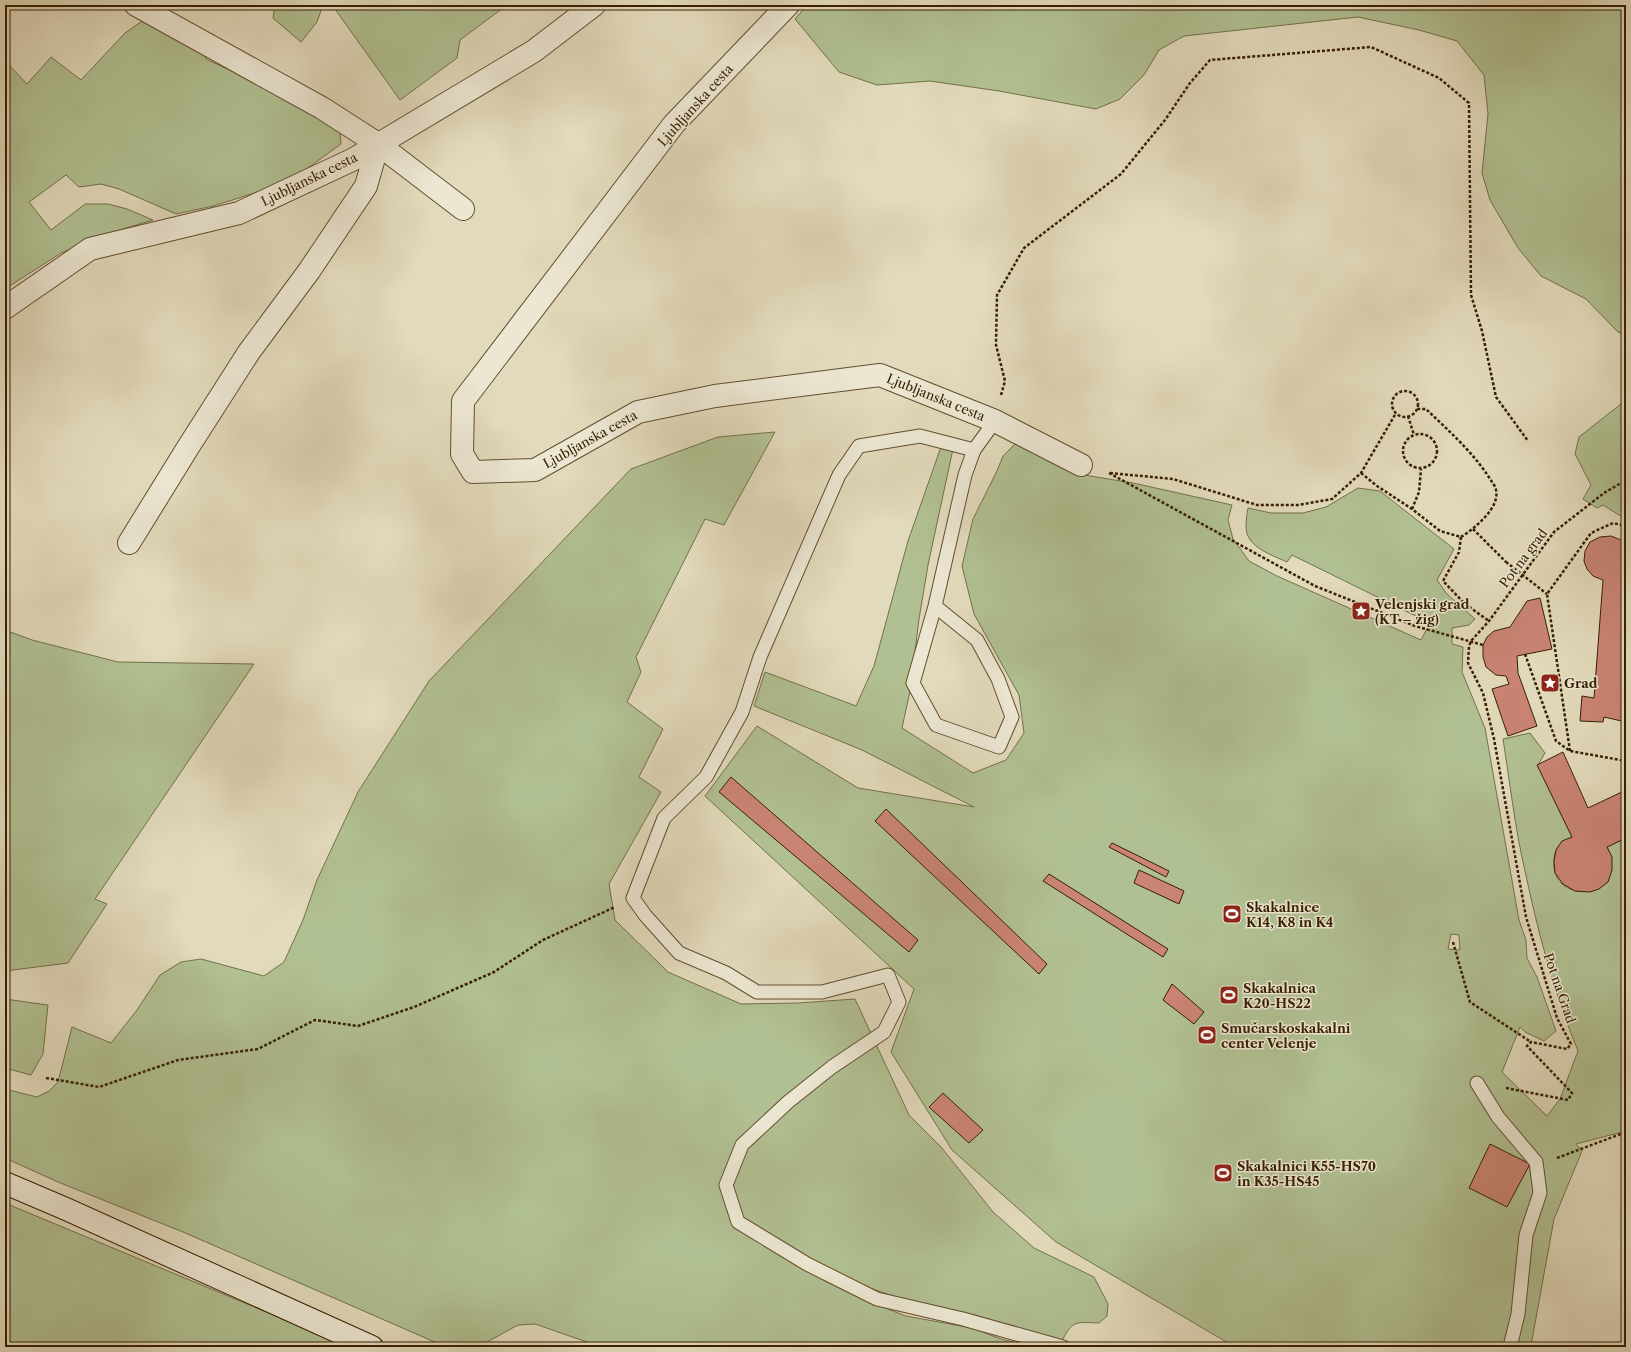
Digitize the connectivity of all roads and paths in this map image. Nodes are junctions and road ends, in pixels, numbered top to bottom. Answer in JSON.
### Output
{"nodes":[{"id":1,"x":136,"y":5,"type":"edge"},
{"id":2,"x":594,"y":5,"type":"edge"},
{"id":3,"x":788,"y":5,"type":"edge"},
{"id":4,"x":378,"y":144,"type":"junction"},
{"id":5,"x":463,"y":209,"type":"dead end"},
{"id":6,"x":5,"y":308,"type":"edge"},
{"id":7,"x":1417,"y":409,"type":"junction"},
{"id":8,"x":1396,"y":413,"type":"junction"},
{"id":9,"x":1408,"y":416,"type":"junction"},
{"id":10,"x":995,"y":421,"type":"junction"},
{"id":11,"x":1414,"y":435,"type":"junction"},
{"id":12,"x":1528,"y":441,"type":"dead end"},
{"id":13,"x":974,"y":450,"type":"junction"},
{"id":14,"x":1081,"y":465,"type":"joint"},
{"id":15,"x":1421,"y":469,"type":"junction"},
{"id":16,"x":1109,"y":473,"type":"junction"},
{"id":17,"x":1361,"y":473,"type":"junction"},
{"id":18,"x":1626,"y":480,"type":"edge"},
{"id":19,"x":1412,"y":508,"type":"junction"},
{"id":20,"x":1626,"y":526,"type":"edge"},
{"id":21,"x":1473,"y":529,"type":"junction"},
{"id":22,"x":1461,"y":537,"type":"junction"},
{"id":23,"x":129,"y":543,"type":"dead end"},
{"id":24,"x":1547,"y":594,"type":"junction"},
{"id":25,"x":935,"y":606,"type":"junction"},
{"id":26,"x":1489,"y":621,"type":"junction"},
{"id":27,"x":1471,"y":641,"type":"junction"},
{"id":28,"x":1483,"y":645,"type":"dead end"},
{"id":29,"x":1469,"y":646,"type":"joint"},
{"id":30,"x":1524,"y":654,"type":"dead end"},
{"id":31,"x":1570,"y":751,"type":"junction"},
{"id":32,"x":1626,"y":761,"type":"edge"},
{"id":33,"x":633,"y":898,"type":"junction"},
{"id":34,"x":1453,"y":942,"type":"dead end"},
{"id":35,"x":1531,"y":1042,"type":"junction"},
{"id":36,"x":46,"y":1078,"type":"dead end"},
{"id":37,"x":1477,"y":1084,"type":"dead end"},
{"id":38,"x":1503,"y":1093,"type":"dead end"},
{"id":39,"x":1626,"y":1132,"type":"edge"},
{"id":40,"x":1552,"y":1152,"type":"dead end"},
{"id":41,"x":5,"y":1183,"type":"edge"},
{"id":42,"x":372,"y":1347,"type":"edge"},
{"id":43,"x":1063,"y":1347,"type":"edge"},
{"id":44,"x":1510,"y":1347,"type":"edge"}],
"edges":[{"from":1,"to":4,"type":"street"},
{"from":2,"to":4,"type":"street","name":"Ljubljanska cesta"},
{"from":3,"to":10,"type":"street","name":"Ljubljanska cesta"},
{"from":4,"to":5,"type":"street"},
{"from":4,"to":6,"type":"street","name":"Ljubljanska cesta"},
{"from":4,"to":23,"type":"street"},
{"from":7,"to":8,"type":"path"},
{"from":7,"to":9,"type":"path"},
{"from":7,"to":21,"type":"path"},
{"from":8,"to":9,"type":"path"},
{"from":8,"to":17,"type":"path"},
{"from":9,"to":11,"type":"path"},
{"from":10,"to":12,"type":"path"},
{"from":10,"to":13,"type":"lane"},
{"from":10,"to":14,"type":"street","name":"Ljubljanska cesta"},
{"from":11,"to":15,"type":"path"},
{"from":11,"to":15,"type":"path"},
{"from":13,"to":25,"type":"lane"},
{"from":13,"to":33,"type":"lane"},
{"from":14,"to":16,"type":"path"},
{"from":15,"to":19,"type":"path"},
{"from":16,"to":17,"type":"path"},
{"from":16,"to":27,"type":"path"},
{"from":17,"to":19,"type":"path"},
{"from":18,"to":26,"type":"path","name":"Pot na grad"},
{"from":19,"to":22,"type":"path"},
{"from":20,"to":24,"type":"path"},
{"from":21,"to":22,"type":"path"},
{"from":21,"to":24,"type":"path","bridge":true},
{"from":22,"to":26,"type":"path"},
{"from":24,"to":31,"type":"path"},
{"from":25,"to":25,"type":"lane"},
{"from":26,"to":27,"type":"path","name":"Pot na grad"},
{"from":27,"to":28,"type":"path"},
{"from":27,"to":29,"type":"path","name":"Pot na grad"},
{"from":29,"to":35,"type":"path","name":"Pot na Grad"},
{"from":30,"to":31,"type":"path"},
{"from":31,"to":32,"type":"path"},
{"from":33,"to":36,"type":"path"},
{"from":33,"to":43,"type":"lane"},
{"from":34,"to":35,"type":"path"},
{"from":35,"to":38,"type":"path"},
{"from":37,"to":44,"type":"lane"},
{"from":39,"to":40,"type":"path"},
{"from":41,"to":42,"type":"street"}]}
